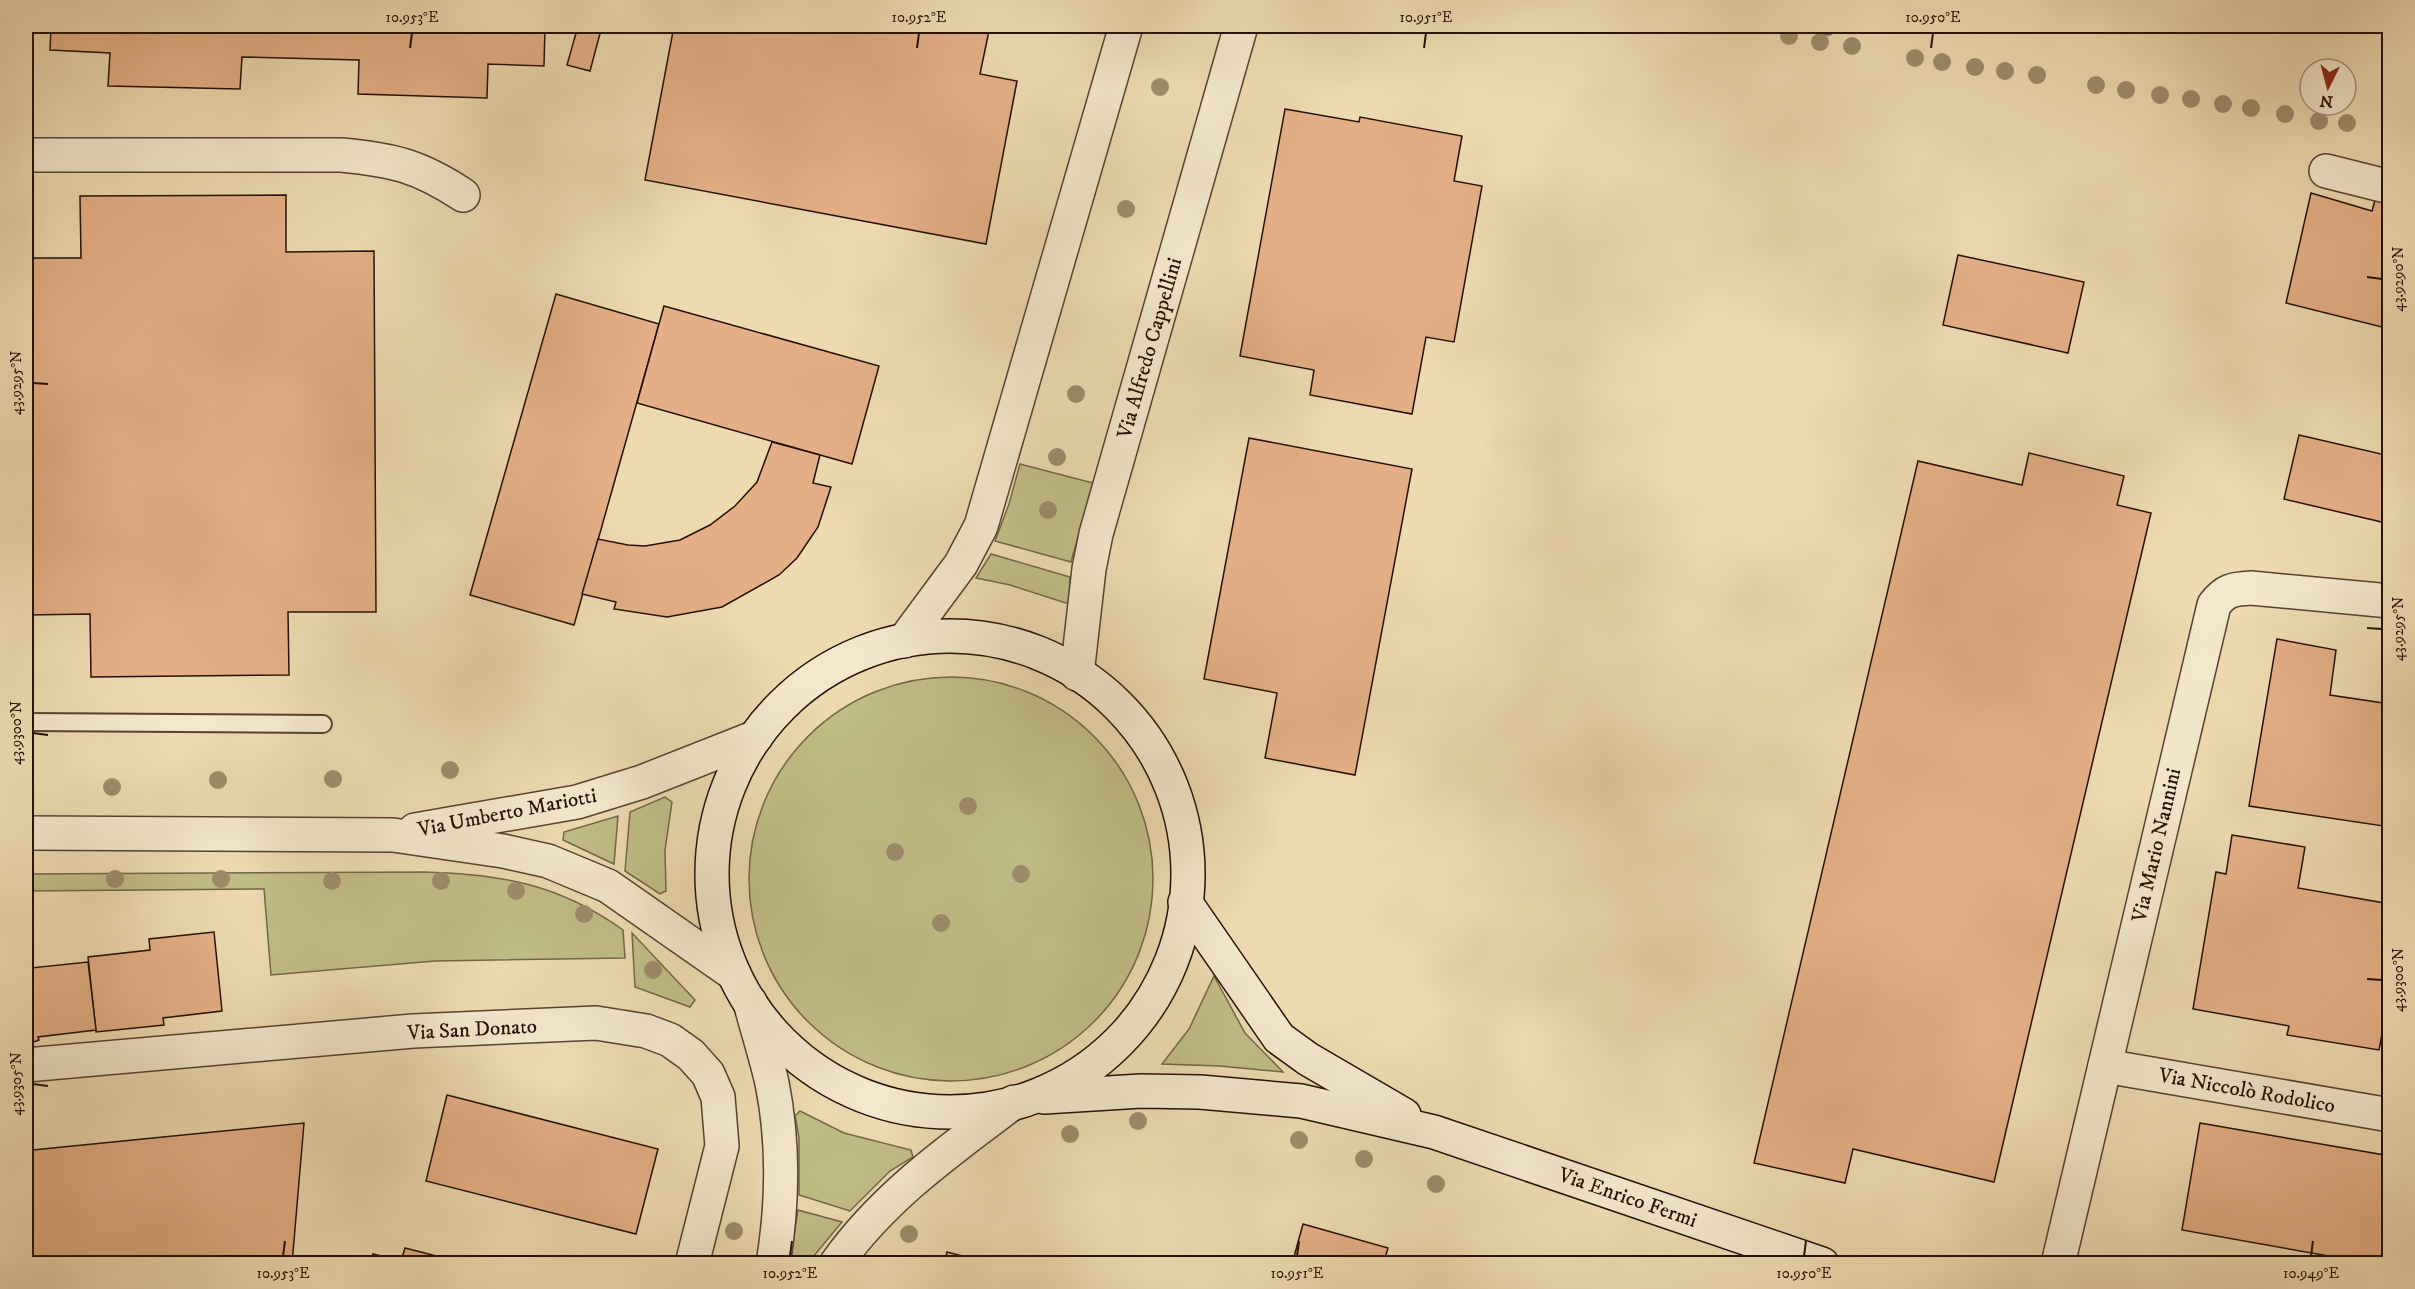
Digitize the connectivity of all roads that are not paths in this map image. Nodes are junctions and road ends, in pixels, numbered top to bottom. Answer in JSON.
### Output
{"nodes":[{"id":1,"x":1126,"y":26,"type":"edge"},
{"id":2,"x":1241,"y":26,"type":"edge"},
{"id":3,"x":26,"y":155,"type":"edge"},
{"id":4,"x":2326,"y":171,"type":"dead end"},
{"id":5,"x":2390,"y":187,"type":"edge"},
{"id":6,"x":463,"y":195,"type":"dead end"},
{"id":7,"x":2390,"y":601,"type":"edge"},
{"id":8,"x":904,"y":641,"type":"junction"},
{"id":9,"x":1077,"y":674,"type":"junction"},
{"id":10,"x":26,"y":723,"type":"edge"},
{"id":11,"x":323,"y":724,"type":"dead end"},
{"id":12,"x":756,"y":737,"type":"junction"},
{"id":13,"x":26,"y":833,"type":"edge"},
{"id":14,"x":393,"y":835,"type":"junction"},
{"id":15,"x":1185,"y":902,"type":"junction"},
{"id":16,"x":734,"y":974,"type":"junction"},
{"id":17,"x":750,"y":1002,"type":"junction"},
{"id":18,"x":26,"y":1065,"type":"edge"},
{"id":19,"x":2105,"y":1066,"type":"junction"},
{"id":20,"x":1022,"y":1100,"type":"junction"},
{"id":21,"x":2390,"y":1115,"type":"edge"},
{"id":22,"x":1434,"y":1132,"type":"junction"},
{"id":23,"x":1756,"y":1253,"type":"edge"},
{"id":24,"x":692,"y":1263,"type":"edge"},
{"id":25,"x":773,"y":1263,"type":"edge"},
{"id":26,"x":836,"y":1263,"type":"edge"},
{"id":27,"x":1822,"y":1263,"type":"edge"},
{"id":28,"x":2058,"y":1263,"type":"edge"}],
"edges":[{"from":1,"to":8,"type":"street"},
{"from":2,"to":9,"type":"street","name":"Via Alfredo Cappellini"},
{"from":3,"to":6,"type":"street"},
{"from":4,"to":5,"type":"street"},
{"from":7,"to":19,"type":"street","name":"Via Mario Nannini"},
{"from":8,"to":9,"type":"street"},
{"from":8,"to":12,"type":"street"},
{"from":9,"to":15,"type":"street"},
{"from":10,"to":11,"type":"lane"},
{"from":12,"to":14,"type":"street","name":"Via Umberto Mariotti"},
{"from":12,"to":16,"type":"street"},
{"from":13,"to":14,"type":"street","name":"Via Umberto Mariotti"},
{"from":14,"to":16,"type":"street","name":"Via Umberto Mariotti"},
{"from":15,"to":20,"type":"street"},
{"from":15,"to":22,"type":"street"},
{"from":16,"to":17,"type":"street"},
{"from":17,"to":20,"type":"street"},
{"from":17,"to":25,"type":"street"},
{"from":18,"to":24,"type":"street","name":"Via San Donato"},
{"from":19,"to":21,"type":"street","name":"Via Niccolò Rodolico"},
{"from":19,"to":28,"type":"street","name":"Via Mario Nannini"},
{"from":20,"to":22,"type":"street"},
{"from":20,"to":26,"type":"street"},
{"from":22,"to":23,"type":"street","name":"Via Enrico Fermi"},
{"from":23,"to":27,"type":"street","name":"Via Enrico Fermi"}]}
